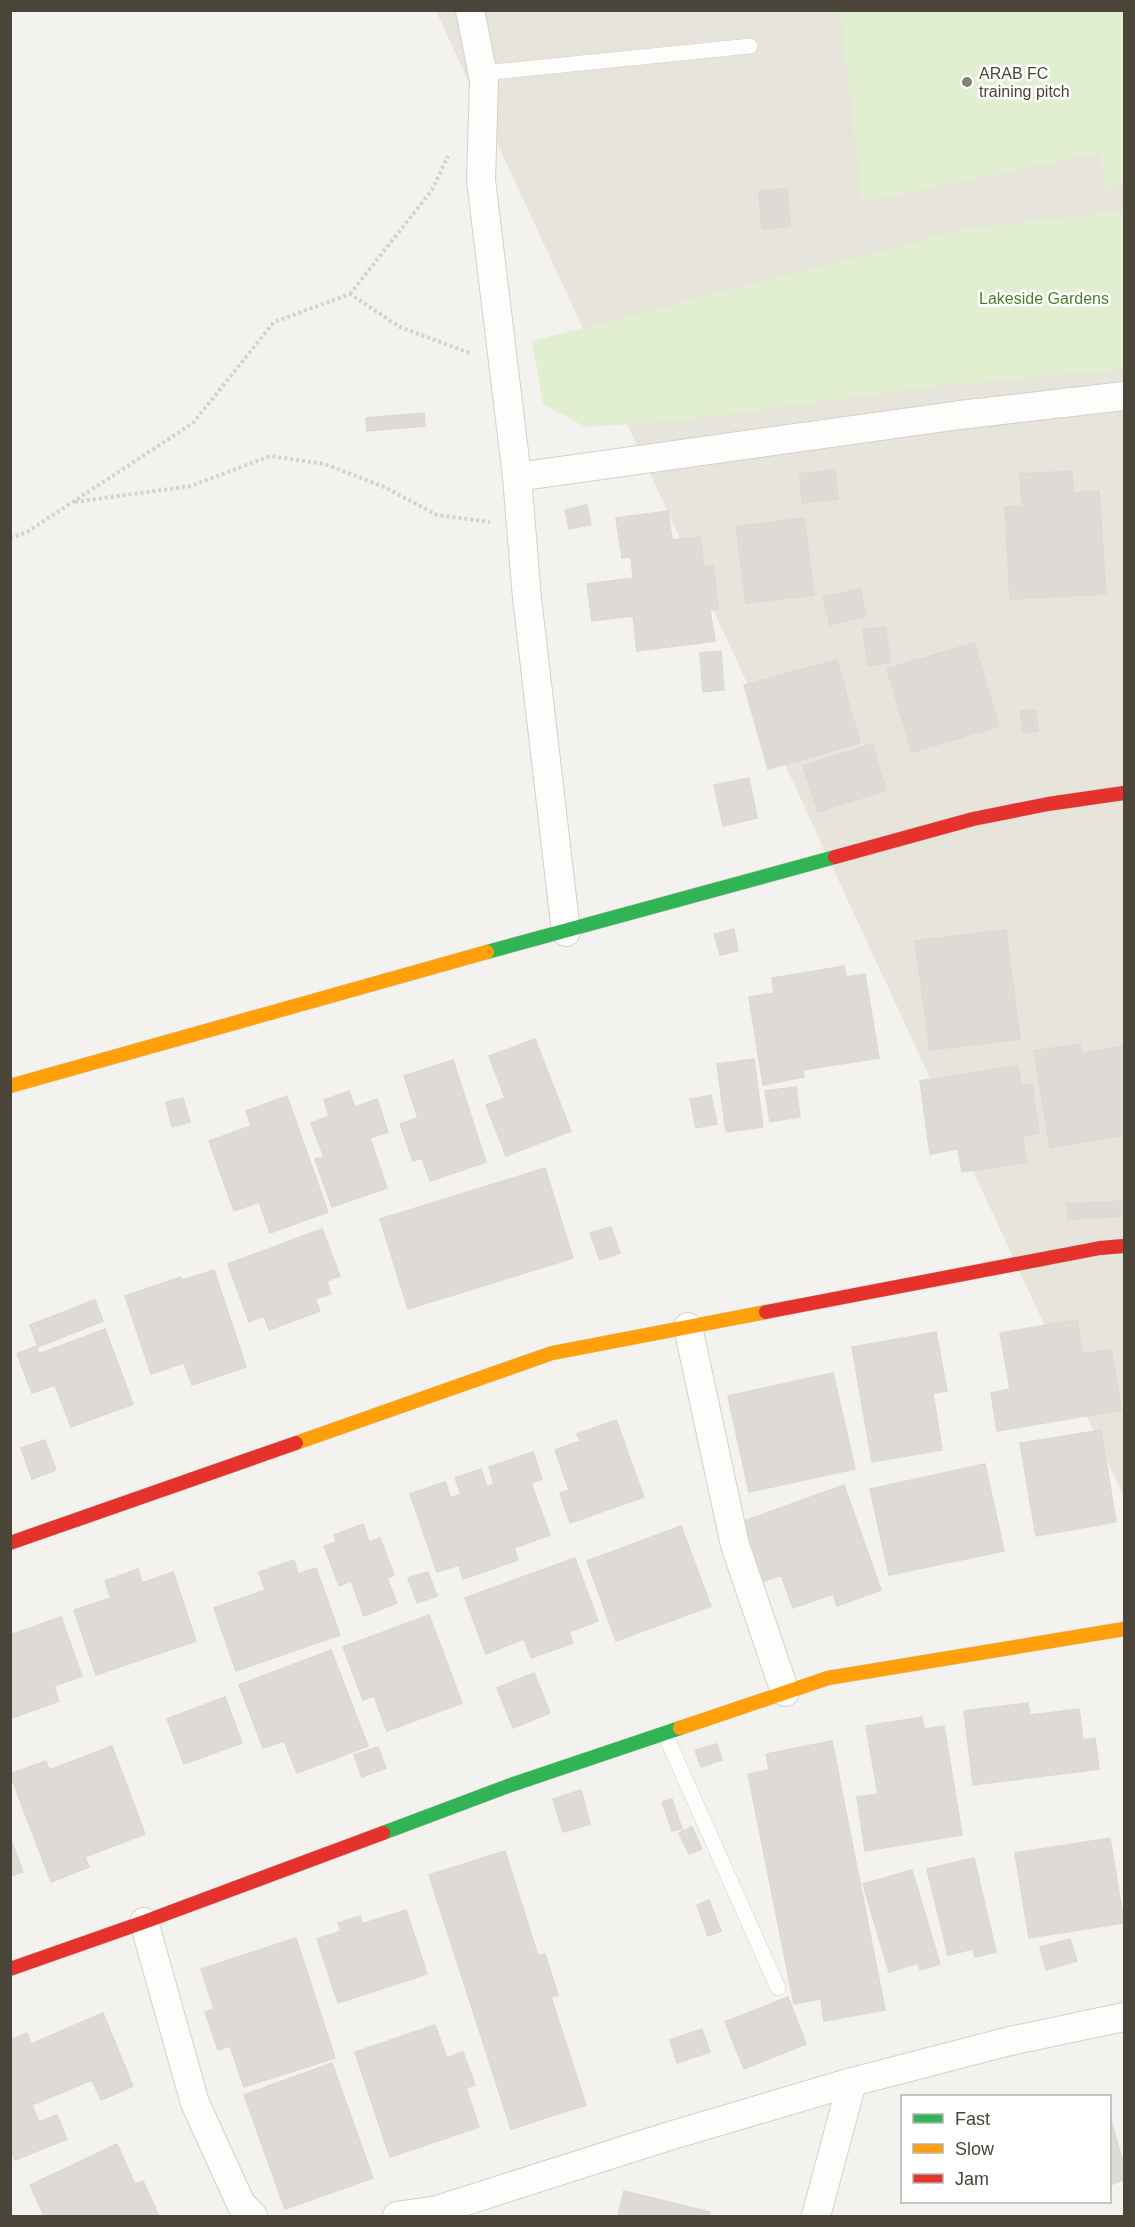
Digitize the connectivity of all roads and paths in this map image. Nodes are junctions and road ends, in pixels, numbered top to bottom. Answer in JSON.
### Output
{"nodes":[{"id":1,"x":470,"y":10,"type":"edge"},
{"id":2,"x":750,"y":45,"type":"dead end"},
{"id":3,"x":483,"y":73,"type":"junction"},
{"id":4,"x":451,"y":151,"type":"dead end"},
{"id":5,"x":350,"y":294,"type":"junction"},
{"id":6,"x":503,"y":366,"type":"junction"},
{"id":7,"x":1125,"y":396,"type":"edge"},
{"id":8,"x":517,"y":477,"type":"junction"},
{"id":9,"x":72,"y":502,"type":"junction"},
{"id":10,"x":521,"y":526,"type":"junction"},
{"id":11,"x":10,"y":538,"type":"edge"},
{"id":12,"x":1125,"y":792,"type":"edge"},
{"id":13,"x":566,"y":932,"type":"junction"},
{"id":14,"x":10,"y":1086,"type":"edge"},
{"id":15,"x":1125,"y":1246,"type":"edge"},
{"id":16,"x":688,"y":1327,"type":"junction"},
{"id":17,"x":10,"y":1543,"type":"edge"},
{"id":18,"x":1125,"y":1629,"type":"edge"},
{"id":19,"x":785,"y":1692,"type":"junction"},
{"id":20,"x":665,"y":1734,"type":"junction"},
{"id":21,"x":144,"y":1922,"type":"junction"},
{"id":22,"x":10,"y":1969,"type":"edge"},
{"id":23,"x":778,"y":1988,"type":"dead end"},
{"id":24,"x":1125,"y":2017,"type":"edge"},
{"id":25,"x":852,"y":2082,"type":"junction"},
{"id":26,"x":436,"y":2213,"type":"edge"},
{"id":27,"x":254,"y":2217,"type":"edge"},
{"id":28,"x":397,"y":2217,"type":"edge"},
{"id":29,"x":816,"y":2217,"type":"edge"}],
"edges":[{"from":1,"to":3,"type":"street"},
{"from":2,"to":3,"type":"lane"},
{"from":3,"to":6,"type":"street"},
{"from":4,"to":5,"type":"path"},
{"from":5,"to":6,"type":"path"},
{"from":5,"to":9,"type":"path"},
{"from":6,"to":8,"type":"street"},
{"from":7,"to":8,"type":"street"},
{"from":8,"to":10,"type":"street"},
{"from":9,"to":10,"type":"path"},
{"from":9,"to":11,"type":"path"},
{"from":10,"to":13,"type":"street"},
{"from":12,"to":13,"type":"street"},
{"from":13,"to":14,"type":"street"},
{"from":15,"to":16,"type":"street"},
{"from":16,"to":17,"type":"street"},
{"from":16,"to":19,"type":"street"},
{"from":18,"to":19,"type":"street"},
{"from":19,"to":20,"type":"street"},
{"from":20,"to":21,"type":"street"},
{"from":20,"to":23,"type":"lane"},
{"from":21,"to":22,"type":"street"},
{"from":21,"to":27,"type":"street"},
{"from":24,"to":25,"type":"street"},
{"from":25,"to":26,"type":"street"},
{"from":25,"to":29,"type":"street"},
{"from":26,"to":28,"type":"street"}]}
